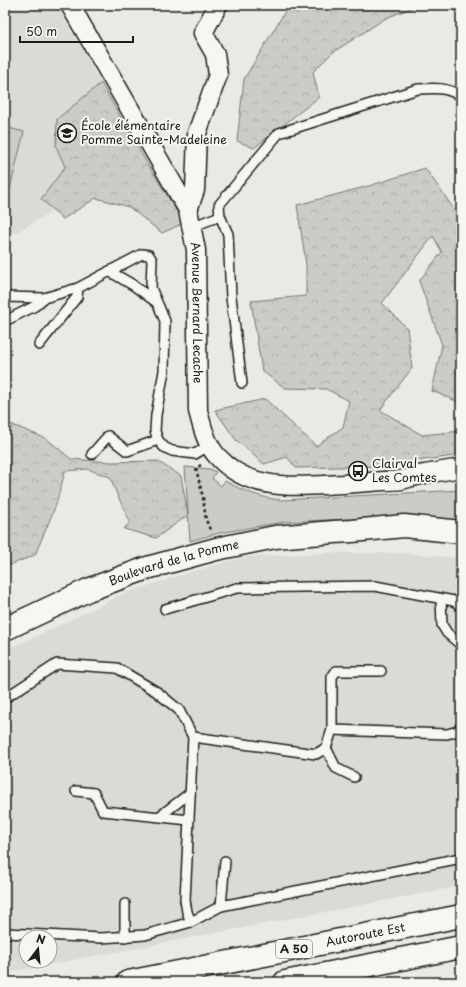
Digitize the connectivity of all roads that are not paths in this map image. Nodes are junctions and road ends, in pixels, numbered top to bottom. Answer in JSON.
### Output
{"nodes":[{"id":1,"x":70,"y":5,"type":"edge"},
{"id":2,"x":218,"y":5,"type":"edge"},
{"id":3,"x":461,"y":96,"type":"edge"},
{"id":4,"x":220,"y":216,"type":"junction"},
{"id":5,"x":190,"y":218,"type":"junction"},
{"id":6,"x":109,"y":271,"type":"junction"},
{"id":7,"x":78,"y":288,"type":"junction"},
{"id":8,"x":5,"y":297,"type":"edge"},
{"id":9,"x":44,"y":298,"type":"junction"},
{"id":10,"x":158,"y":304,"type":"junction"},
{"id":11,"x":5,"y":321,"type":"edge"},
{"id":12,"x":38,"y":345,"type":"dead end"},
{"id":13,"x":242,"y":383,"type":"dead end"},
{"id":14,"x":158,"y":440,"type":"junction"},
{"id":15,"x":210,"y":445,"type":"junction"},
{"id":16,"x":92,"y":454,"type":"dead end"},
{"id":17,"x":461,"y":471,"type":"edge"},
{"id":18,"x":352,"y":531,"type":"junction"},
{"id":19,"x":461,"y":532,"type":"edge"},
{"id":20,"x":461,"y":543,"type":"edge"},
{"id":21,"x":441,"y":599,"type":"junction"},
{"id":22,"x":461,"y":606,"type":"edge"},
{"id":23,"x":165,"y":609,"type":"dead end"},
{"id":24,"x":5,"y":629,"type":"edge"},
{"id":25,"x":461,"y":645,"type":"edge"},
{"id":26,"x":381,"y":671,"type":"dead end"},
{"id":27,"x":5,"y":698,"type":"edge"},
{"id":28,"x":461,"y":726,"type":"edge"},
{"id":29,"x":332,"y":730,"type":"junction"},
{"id":30,"x":193,"y":737,"type":"junction"},
{"id":31,"x":326,"y":748,"type":"junction"},
{"id":32,"x":354,"y":777,"type":"dead end"},
{"id":33,"x":76,"y":792,"type":"dead end"},
{"id":34,"x":190,"y":793,"type":"junction"},
{"id":35,"x":160,"y":816,"type":"junction"},
{"id":36,"x":189,"y":820,"type":"junction"},
{"id":37,"x":461,"y":858,"type":"edge"},
{"id":38,"x":225,"y":861,"type":"dead end"},
{"id":39,"x":125,"y":904,"type":"dead end"},
{"id":40,"x":221,"y":906,"type":"junction"},
{"id":41,"x":461,"y":916,"type":"edge"},
{"id":42,"x":191,"y":922,"type":"junction"},
{"id":43,"x":5,"y":931,"type":"edge"},
{"id":44,"x":125,"y":937,"type":"junction"},
{"id":45,"x":461,"y":947,"type":"edge"},
{"id":46,"x":128,"y":982,"type":"edge"},
{"id":47,"x":285,"y":982,"type":"edge"}],
"edges":[{"from":1,"to":5,"type":"street","name":"Avenue Bernard Lecache"},
{"from":2,"to":5,"type":"street"},
{"from":3,"to":4,"type":"lane"},
{"from":4,"to":5,"type":"lane"},
{"from":4,"to":13,"type":"lane"},
{"from":5,"to":15,"type":"street","name":"Avenue Bernard Lecache"},
{"from":6,"to":7,"type":"lane"},
{"from":6,"to":10,"type":"lane"},
{"from":6,"to":10,"type":"lane"},
{"from":7,"to":9,"type":"lane"},
{"from":7,"to":12,"type":"lane"},
{"from":8,"to":9,"type":"lane"},
{"from":9,"to":11,"type":"lane"},
{"from":10,"to":14,"type":"lane"},
{"from":14,"to":15,"type":"lane"},
{"from":14,"to":16,"type":"lane"},
{"from":15,"to":17,"type":"street","name":"Avenue Bernard Lecache"},
{"from":18,"to":19,"type":"main road","name":"Boulevard de la Pomme"},
{"from":18,"to":20,"type":"main road","name":"Boulevard de la Pomme"},
{"from":18,"to":24,"type":"main road","name":"Boulevard de la Pomme"},
{"from":21,"to":22,"type":"lane"},
{"from":21,"to":23,"type":"lane"},
{"from":21,"to":25,"type":"lane"},
{"from":26,"to":29,"type":"lane"},
{"from":27,"to":30,"type":"lane"},
{"from":28,"to":29,"type":"lane"},
{"from":29,"to":31,"type":"lane"},
{"from":30,"to":31,"type":"lane"},
{"from":30,"to":34,"type":"lane"},
{"from":31,"to":32,"type":"lane"},
{"from":33,"to":35,"type":"lane"},
{"from":34,"to":35,"type":"lane"},
{"from":34,"to":36,"type":"lane"},
{"from":35,"to":36,"type":"lane"},
{"from":36,"to":42,"type":"lane"},
{"from":37,"to":40,"type":"lane"},
{"from":38,"to":40,"type":"lane"},
{"from":39,"to":44,"type":"lane"},
{"from":40,"to":42,"type":"lane"},
{"from":41,"to":46,"type":"main road","name":"Autoroute Est","number":"A 50"},
{"from":42,"to":44,"type":"lane"},
{"from":43,"to":44,"type":"lane"},
{"from":45,"to":47,"type":"main road"}]}
